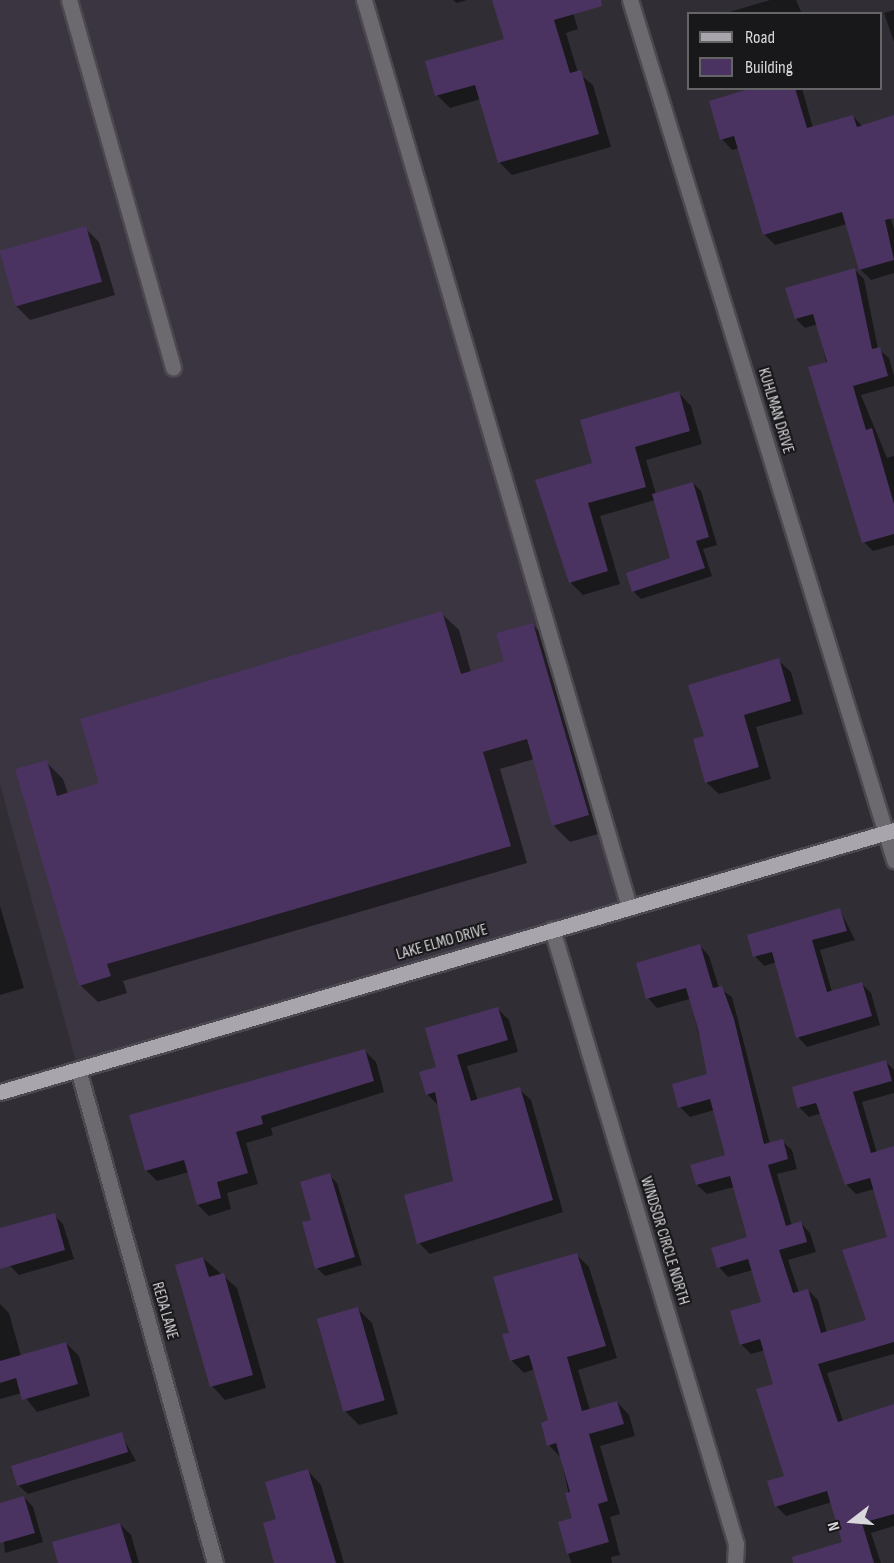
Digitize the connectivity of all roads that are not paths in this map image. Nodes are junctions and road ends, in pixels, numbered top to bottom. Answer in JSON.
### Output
{"nodes":[{"id":1,"x":69,"y":0,"type":"edge"},
{"id":2,"x":364,"y":0,"type":"edge"},
{"id":3,"x":630,"y":0,"type":"edge"},
{"id":4,"x":173,"y":368,"type":"dead end"},
{"id":5,"x":890,"y":831,"type":"edge"},
{"id":6,"x":894,"y":860,"type":"edge"},
{"id":7,"x":629,"y":907,"type":"junction"},
{"id":8,"x":552,"y":929,"type":"junction"},
{"id":9,"x":78,"y":1069,"type":"junction"},
{"id":10,"x":0,"y":1092,"type":"edge"},
{"id":11,"x":215,"y":1563,"type":"edge"},
{"id":12,"x":735,"y":1563,"type":"edge"}],
"edges":[{"from":1,"to":4,"type":"street"},
{"from":2,"to":7,"type":"street"},
{"from":3,"to":5,"type":"street","name":"KUHLMAN DRIVE"},
{"from":5,"to":6,"type":"street","name":"KUHLMAN DRIVE"},
{"from":5,"to":7,"type":"main road","name":"LAKE ELMO DRIVE"},
{"from":7,"to":8,"type":"main road","name":"LAKE ELMO DRIVE"},
{"from":8,"to":9,"type":"main road","name":"LAKE ELMO DRIVE"},
{"from":8,"to":12,"type":"street","name":"WINDSOR CIRCLE NORTH"},
{"from":9,"to":10,"type":"main road","name":"LAKE ELMO DRIVE"},
{"from":9,"to":11,"type":"street","name":"REDA LANE"}]}
